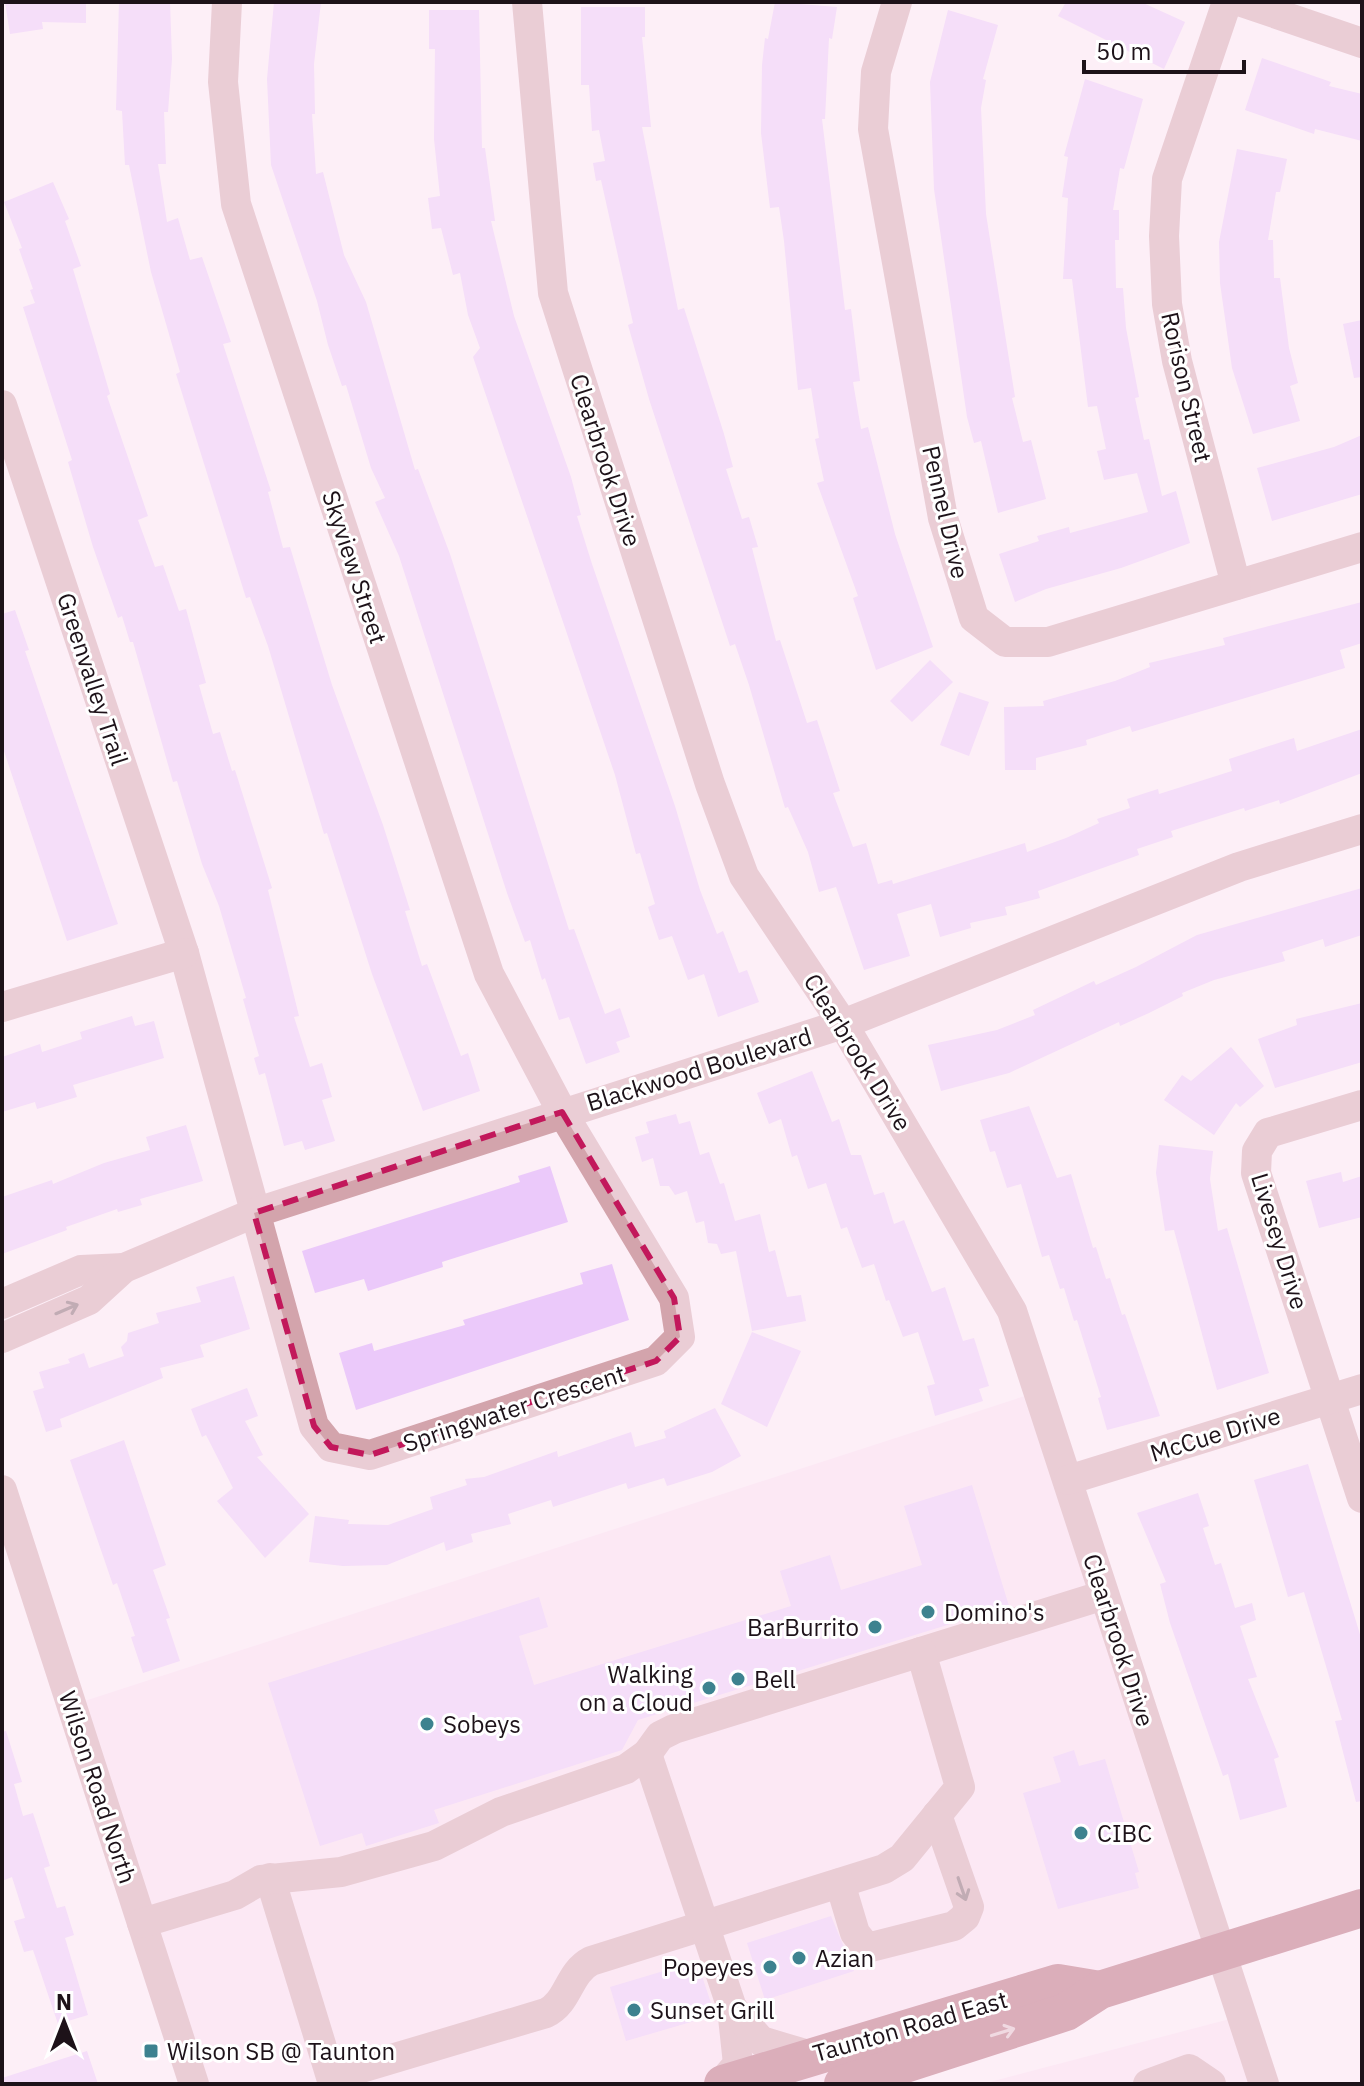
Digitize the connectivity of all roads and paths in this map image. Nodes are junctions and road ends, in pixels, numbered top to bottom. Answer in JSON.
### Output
{"nodes":[{"id":1,"x":227,"y":2,"type":"edge"},
{"id":2,"x":527,"y":2,"type":"edge"},
{"id":3,"x":897,"y":2,"type":"edge"},
{"id":4,"x":1227,"y":2,"type":"edge"},
{"id":5,"x":1242,"y":2,"type":"edge"},
{"id":6,"x":1362,"y":43,"type":"edge"},
{"id":7,"x":2,"y":405,"type":"edge"},
{"id":8,"x":1362,"y":547,"type":"edge"},
{"id":9,"x":1236,"y":585,"type":"junction"},
{"id":10,"x":1362,"y":829,"type":"edge"},
{"id":11,"x":184,"y":953,"type":"junction"},
{"id":12,"x":2,"y":1007,"type":"edge"},
{"id":13,"x":843,"y":1024,"type":"junction"},
{"id":14,"x":1362,"y":1105,"type":"edge"},
{"id":15,"x":562,"y":1112,"type":"junction"},
{"id":16,"x":254,"y":1213,"type":"junction"},
{"id":17,"x":124,"y":1268,"type":"junction"},
{"id":18,"x":2,"y":1304,"type":"edge"},
{"id":19,"x":2,"y":1338,"type":"edge"},
{"id":20,"x":1362,"y":1389,"type":"edge"},
{"id":21,"x":1329,"y":1398,"type":"junction"},
{"id":22,"x":1068,"y":1480,"type":"junction"},
{"id":23,"x":2,"y":1490,"type":"edge"},
{"id":24,"x":1362,"y":1498,"type":"edge"},
{"id":25,"x":1104,"y":1595,"type":"junction"},
{"id":26,"x":921,"y":1652,"type":"junction"},
{"id":27,"x":647,"y":1754,"type":"junction"},
{"id":28,"x":937,"y":1815,"type":"junction"},
{"id":29,"x":270,"y":1878,"type":"junction"},
{"id":30,"x":840,"y":1883,"type":"junction"},
{"id":31,"x":1362,"y":1908,"type":"edge"},
{"id":32,"x":142,"y":1923,"type":"junction"},
{"id":33,"x":705,"y":1925,"type":"junction"},
{"id":34,"x":1220,"y":1952,"type":"junction"},
{"id":35,"x":1100,"y":1990,"type":"junction"},
{"id":36,"x":732,"y":2008,"type":"junction"},
{"id":37,"x":808,"y":2055,"type":"junction"},
{"id":38,"x":1186,"y":2078,"type":"edge"},
{"id":39,"x":194,"y":2084,"type":"edge"},
{"id":40,"x":722,"y":2084,"type":"edge"},
{"id":41,"x":843,"y":2084,"type":"edge"},
{"id":42,"x":1148,"y":2084,"type":"edge"},
{"id":43,"x":1211,"y":2084,"type":"edge"},
{"id":44,"x":1264,"y":2084,"type":"edge"}],
"edges":[{"from":1,"to":15,"type":"street","name":"Skyview Street"},
{"from":2,"to":13,"type":"street","name":"Clearbrook Drive"},
{"from":3,"to":9,"type":"street","name":"Pennel Drive"},
{"from":4,"to":9,"type":"street","name":"Rorison Street"},
{"from":5,"to":6,"type":"street"},
{"from":7,"to":11,"type":"street","name":"Greenvalley Trail"},
{"from":8,"to":9,"type":"street","name":"Pennel Drive"},
{"from":10,"to":13,"type":"street","name":"Blackwood Boulevard"},
{"from":11,"to":12,"type":"street"},
{"from":11,"to":16,"type":"street","name":"Greenvalley Trail"},
{"from":13,"to":15,"type":"street","name":"Blackwood Boulevard"},
{"from":13,"to":22,"type":"street","name":"Clearbrook Drive"},
{"from":14,"to":21,"type":"street","name":"Livesey Drive"},
{"from":15,"to":16,"type":"street","name":"Blackwood Boulevard"},
{"from":15,"to":16,"type":"street","name":"Springwater Crescent"},
{"from":16,"to":17,"type":"street","name":"Blackwood Boulevard"},
{"from":17,"to":18,"type":"street","name":"Blackwood Boulevard"},
{"from":19,"to":17,"type":"street","name":"Blackwood Boulevard","one_way":true},
{"from":20,"to":21,"type":"street","name":"McCue Drive"},
{"from":21,"to":22,"type":"street","name":"McCue Drive"},
{"from":21,"to":24,"type":"street","name":"Livesey Drive"},
{"from":22,"to":25,"type":"street","name":"Clearbrook Drive"},
{"from":23,"to":32,"type":"street","name":"Wilson Road North"},
{"from":25,"to":26,"type":"street"},
{"from":25,"to":34,"type":"street","name":"Clearbrook Drive"},
{"from":26,"to":27,"type":"street"},
{"from":26,"to":28,"type":"street"},
{"from":27,"to":29,"type":"street"},
{"from":27,"to":33,"type":"street"},
{"from":28,"to":30,"type":"street"},
{"from":28,"to":30,"type":"street","one_way":true},
{"from":29,"to":32,"type":"street"},
{"from":29,"to":33,"type":"street"},
{"from":30,"to":33,"type":"street"},
{"from":31,"to":34,"type":"main road","name":"Taunton Road East"},
{"from":32,"to":39,"type":"street","name":"Wilson Road North"},
{"from":33,"to":36,"type":"street"},
{"from":34,"to":35,"type":"main road","name":"Taunton Road East"},
{"from":34,"to":44,"type":"street","name":"Clearbrook Drive"},
{"from":35,"to":37,"type":"main road","name":"Taunton Road East"},
{"from":41,"to":35,"type":"main road","name":"Taunton Road East","one_way":true},
{"from":36,"to":37,"type":"street"},
{"from":36,"to":40,"type":"street"},
{"from":37,"to":40,"type":"main road","name":"Taunton Road East"},
{"from":38,"to":42,"type":"street"},
{"from":38,"to":43,"type":"street"}]}
